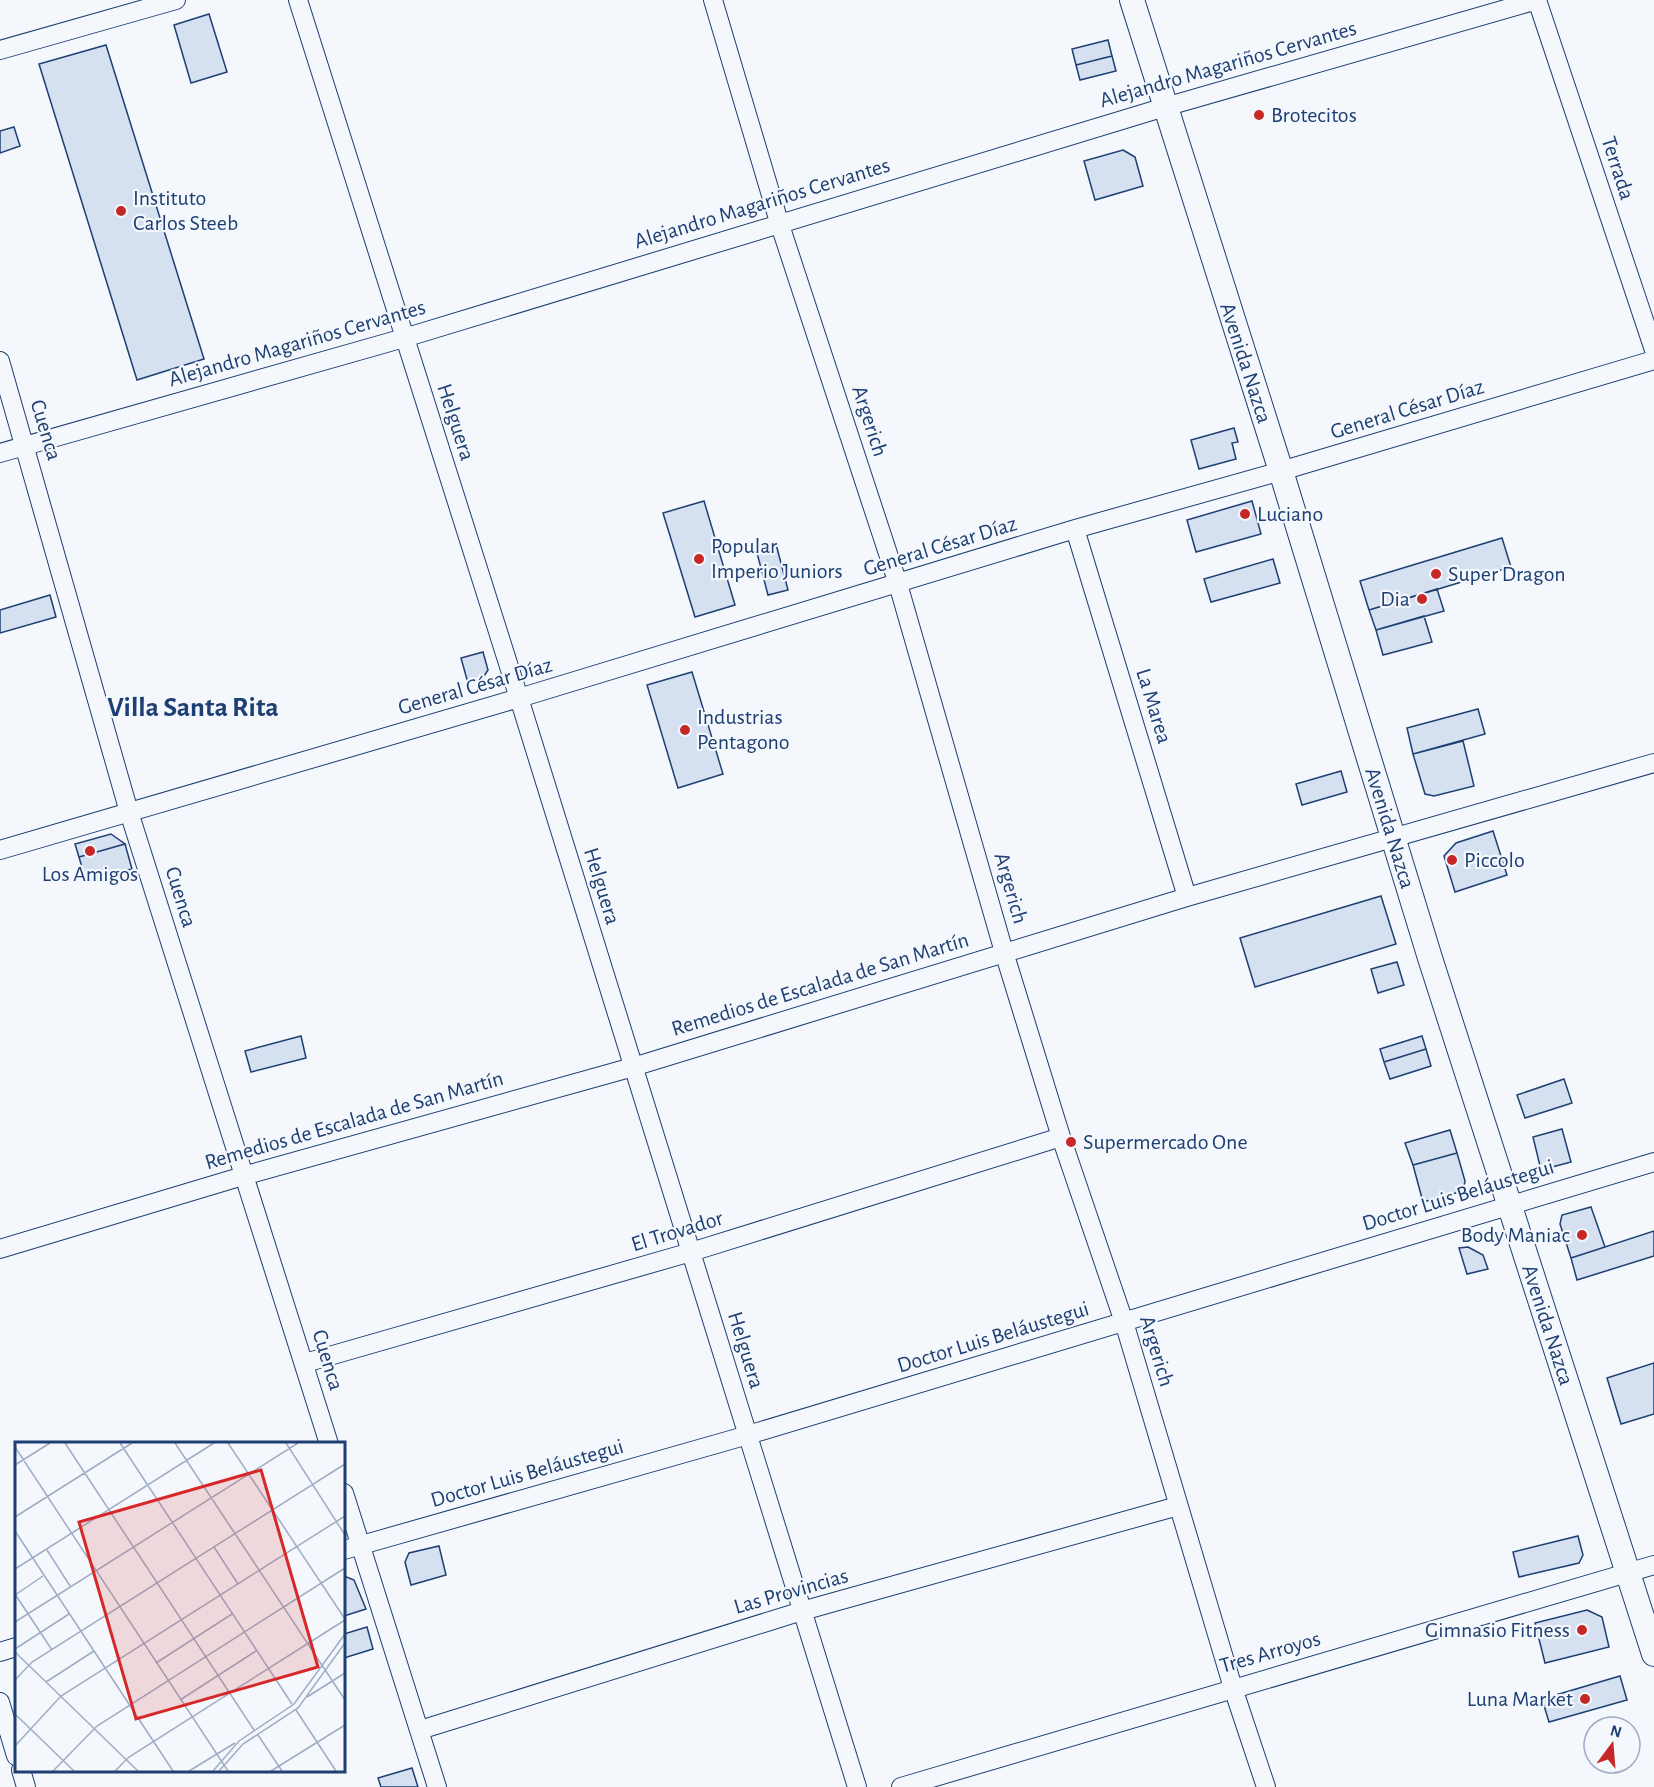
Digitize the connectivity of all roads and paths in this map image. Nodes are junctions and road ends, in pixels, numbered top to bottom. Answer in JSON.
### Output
{"nodes":[{"id":1,"x":176,"y":0,"type":"edge"},
{"id":2,"x":298,"y":0,"type":"edge"},
{"id":3,"x":713,"y":0,"type":"edge"},
{"id":4,"x":1132,"y":0,"type":"edge"},
{"id":5,"x":1537,"y":0,"type":"edge"},
{"id":6,"x":0,"y":50,"type":"edge"},
{"id":7,"x":1165,"y":107,"type":"junction"},
{"id":8,"x":779,"y":222,"type":"junction"},
{"id":9,"x":404,"y":338,"type":"junction"},
{"id":10,"x":1654,"y":350,"type":"edge"},
{"id":11,"x":1654,"y":360,"type":"edge"},
{"id":12,"x":0,"y":361,"type":"edge"},
{"id":13,"x":26,"y":446,"type":"junction"},
{"id":14,"x":0,"y":453,"type":"edge"},
{"id":15,"x":1281,"y":471,"type":"junction"},
{"id":16,"x":1075,"y":529,"type":"junction"},
{"id":17,"x":898,"y":584,"type":"junction"},
{"id":18,"x":519,"y":698,"type":"junction"},
{"id":19,"x":1654,"y":763,"type":"edge"},
{"id":20,"x":129,"y":812,"type":"junction"},
{"id":21,"x":1393,"y":838,"type":"junction"},
{"id":22,"x":0,"y":850,"type":"edge"},
{"id":23,"x":1187,"y":897,"type":"junction"},
{"id":24,"x":1004,"y":952,"type":"junction"},
{"id":25,"x":633,"y":1067,"type":"junction"},
{"id":26,"x":1061,"y":1137,"type":"junction"},
{"id":27,"x":1654,"y":1162,"type":"edge"},
{"id":28,"x":243,"y":1176,"type":"junction"},
{"id":29,"x":1510,"y":1204,"type":"junction"},
{"id":30,"x":0,"y":1249,"type":"edge"},
{"id":31,"x":691,"y":1252,"type":"junction"},
{"id":32,"x":1124,"y":1323,"type":"junction"},
{"id":33,"x":305,"y":1363,"type":"junction"},
{"id":34,"x":747,"y":1435,"type":"junction"},
{"id":35,"x":329,"y":1442,"type":"edge"},
{"id":36,"x":345,"y":1501,"type":"edge"},
{"id":37,"x":1178,"y":1506,"type":"junction"},
{"id":38,"x":351,"y":1547,"type":"edge"},
{"id":39,"x":1654,"y":1565,"type":"edge"},
{"id":40,"x":1628,"y":1573,"type":"junction"},
{"id":41,"x":802,"y":1611,"type":"junction"},
{"id":42,"x":15,"y":1647,"type":"edge"},
{"id":43,"x":0,"y":1652,"type":"edge"},
{"id":44,"x":1654,"y":1653,"type":"edge"},
{"id":45,"x":1233,"y":1688,"type":"junction"},
{"id":46,"x":0,"y":1702,"type":"edge"},
{"id":47,"x":420,"y":1730,"type":"junction"},
{"id":48,"x":15,"y":1753,"type":"edge"},
{"id":49,"x":22,"y":1772,"type":"edge"},
{"id":50,"x":26,"y":1787,"type":"edge"},
{"id":51,"x":437,"y":1787,"type":"edge"},
{"id":52,"x":857,"y":1787,"type":"edge"},
{"id":53,"x":901,"y":1787,"type":"edge"},
{"id":54,"x":1266,"y":1787,"type":"edge"}],
"edges":[{"from":1,"to":6,"type":"street"},
{"from":2,"to":9,"type":"street","name":"Helguera"},
{"from":3,"to":8,"type":"street","name":"Argerich"},
{"from":4,"to":7,"type":"main road","name":"Avenida Nazca"},
{"from":5,"to":7,"type":"street","name":"Alejandro Magariños Cervantes"},
{"from":5,"to":10,"type":"street","name":"Terrada"},
{"from":7,"to":8,"type":"street","name":"Alejandro Magariños Cervantes"},
{"from":7,"to":15,"type":"main road","name":"Avenida Nazca"},
{"from":8,"to":9,"type":"street","name":"Alejandro Magariños Cervantes"},
{"from":8,"to":17,"type":"street","name":"Argerich"},
{"from":9,"to":13,"type":"street","name":"Alejandro Magariños Cervantes"},
{"from":9,"to":18,"type":"street","name":"Helguera"},
{"from":11,"to":15,"type":"street","name":"General César Díaz"},
{"from":12,"to":13,"type":"street","name":"Cuenca"},
{"from":13,"to":14,"type":"street","name":"Alejandro Magariños Cervantes"},
{"from":13,"to":20,"type":"street","name":"Cuenca"},
{"from":15,"to":16,"type":"street","name":"General César Díaz"},
{"from":15,"to":21,"type":"main road","name":"Avenida Nazca"},
{"from":16,"to":17,"type":"street","name":"General César Díaz"},
{"from":16,"to":23,"type":"street","name":"La Marea"},
{"from":17,"to":18,"type":"street","name":"General César Díaz"},
{"from":17,"to":24,"type":"street","name":"Argerich"},
{"from":18,"to":20,"type":"street","name":"General César Díaz"},
{"from":18,"to":25,"type":"street","name":"Helguera"},
{"from":19,"to":21,"type":"street","name":"Remedios de Escalada de San Martín"},
{"from":20,"to":22,"type":"street","name":"General César Díaz"},
{"from":20,"to":28,"type":"street","name":"Cuenca"},
{"from":21,"to":23,"type":"street","name":"Remedios de Escalada de San Martín"},
{"from":21,"to":29,"type":"main road","name":"Avenida Nazca"},
{"from":23,"to":24,"type":"street","name":"Remedios de Escalada de San Martín"},
{"from":24,"to":25,"type":"street","name":"Remedios de Escalada de San Martín"},
{"from":24,"to":26,"type":"street","name":"Argerich"},
{"from":25,"to":28,"type":"street","name":"Remedios de Escalada de San Martín"},
{"from":25,"to":31,"type":"street","name":"Helguera"},
{"from":26,"to":31,"type":"street","name":"El Trovador"},
{"from":26,"to":32,"type":"street","name":"Argerich"},
{"from":27,"to":29,"type":"street","name":"Doctor Luis Beláustegui"},
{"from":28,"to":30,"type":"street","name":"Remedios de Escalada de San Martín"},
{"from":28,"to":33,"type":"street","name":"Cuenca"},
{"from":29,"to":32,"type":"street","name":"Doctor Luis Beláustegui"},
{"from":29,"to":40,"type":"main road","name":"Avenida Nazca"},
{"from":31,"to":33,"type":"street","name":"El Trovador"},
{"from":31,"to":34,"type":"street","name":"Helguera"},
{"from":32,"to":34,"type":"street","name":"Doctor Luis Beláustegui"},
{"from":32,"to":37,"type":"street","name":"Argerich"},
{"from":33,"to":35,"type":"street","name":"Cuenca"},
{"from":34,"to":38,"type":"street","name":"Doctor Luis Beláustegui"},
{"from":34,"to":41,"type":"street","name":"Helguera"},
{"from":36,"to":38,"type":"street"},
{"from":37,"to":41,"type":"street","name":"Las Provincias"},
{"from":37,"to":45,"type":"street","name":"Argerich"},
{"from":38,"to":47,"type":"street"},
{"from":39,"to":40,"type":"street","name":"Tres Arroyos"},
{"from":40,"to":44,"type":"main road","name":"Avenida Nazca"},
{"from":40,"to":45,"type":"street","name":"Tres Arroyos"},
{"from":41,"to":47,"type":"street","name":"Las Provincias"},
{"from":41,"to":52,"type":"street","name":"Helguera"},
{"from":42,"to":43,"type":"street"},
{"from":45,"to":53,"type":"street","name":"Tres Arroyos"},
{"from":45,"to":54,"type":"street","name":"Argerich"},
{"from":46,"to":48,"type":"street"},
{"from":47,"to":51,"type":"street"},
{"from":49,"to":50,"type":"street"}]}
